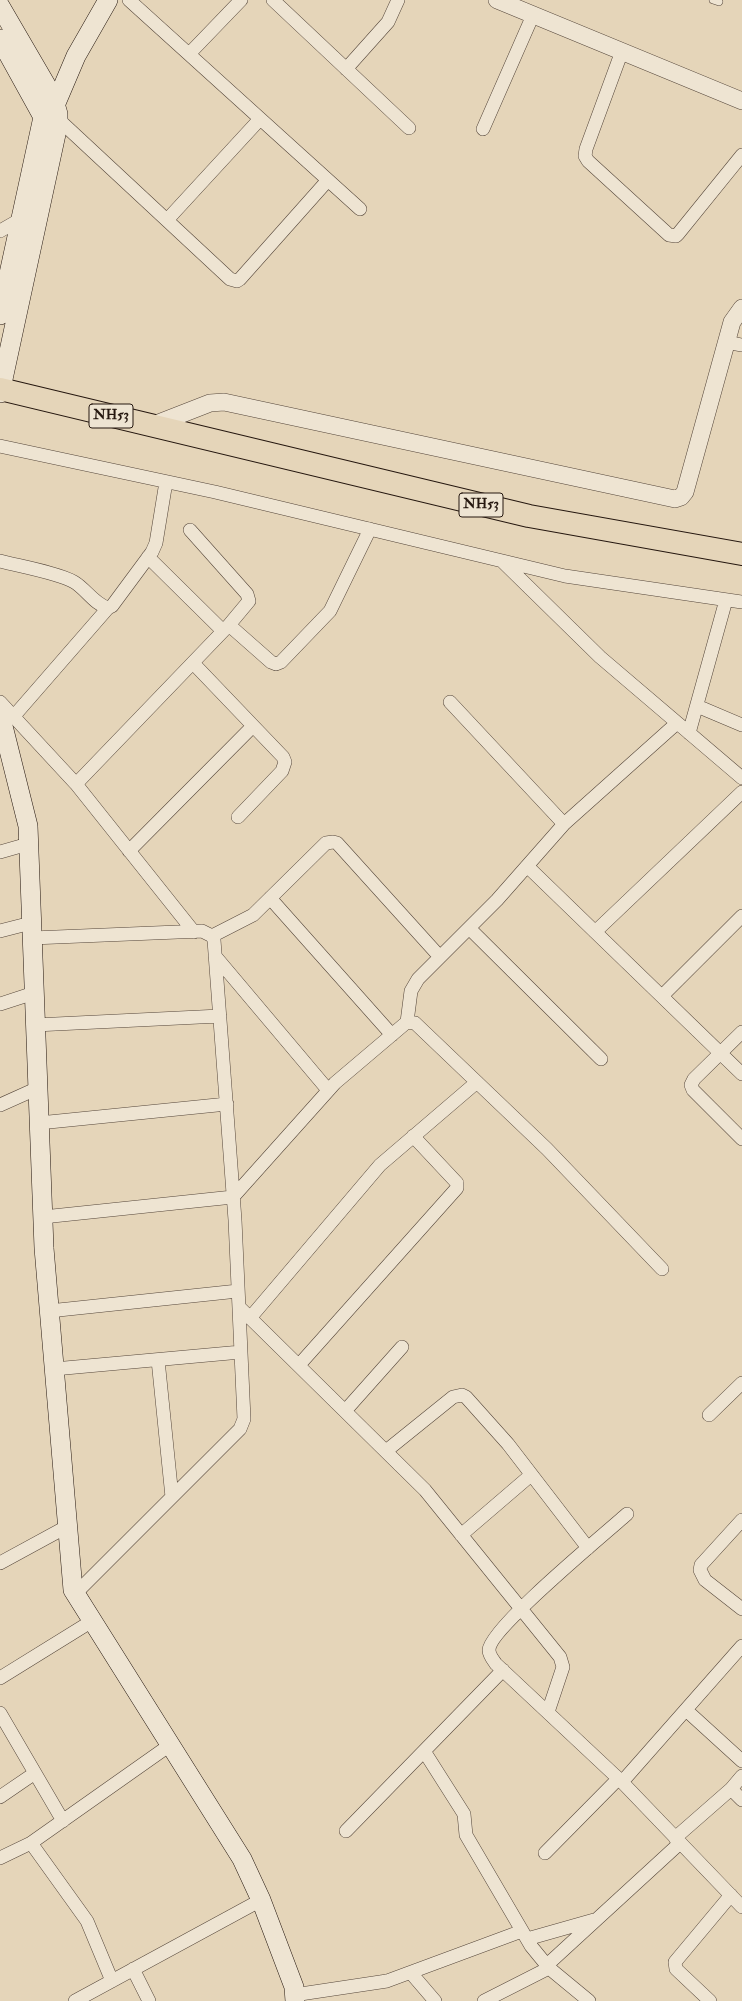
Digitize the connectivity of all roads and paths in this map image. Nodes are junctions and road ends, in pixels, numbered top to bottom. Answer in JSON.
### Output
{"nodes":[{"id":1,"x":108,"y":0,"type":"edge"},
{"id":2,"x":130,"y":0,"type":"edge"},
{"id":3,"x":242,"y":0,"type":"edge"},
{"id":4,"x":273,"y":0,"type":"edge"},
{"id":5,"x":398,"y":0,"type":"edge"},
{"id":6,"x":497,"y":0,"type":"edge"},
{"id":7,"x":0,"y":6,"type":"edge"},
{"id":8,"x":530,"y":9,"type":"edge"},
{"id":9,"x":0,"y":40,"type":"edge"},
{"id":10,"x":622,"y":51,"type":"junction"},
{"id":11,"x":189,"y":54,"type":"junction"},
{"id":12,"x":346,"y":69,"type":"junction"},
{"id":13,"x":742,"y":101,"type":"edge"},
{"id":14,"x":52,"y":113,"type":"junction"},
{"id":15,"x":260,"y":119,"type":"junction"},
{"id":16,"x":409,"y":128,"type":"dead end"},
{"id":17,"x":483,"y":129,"type":"dead end"},
{"id":18,"x":742,"y":155,"type":"edge"},
{"id":19,"x":328,"y":180,"type":"junction"},
{"id":20,"x":360,"y":209,"type":"dead end"},
{"id":21,"x":21,"y":219,"type":"junction"},
{"id":22,"x":167,"y":220,"type":"junction"},
{"id":23,"x":0,"y":231,"type":"edge"},
{"id":24,"x":742,"y":308,"type":"edge"},
{"id":25,"x":0,"y":315,"type":"edge"},
{"id":26,"x":734,"y":343,"type":"edge"},
{"id":27,"x":1,"y":391,"type":"edge"},
{"id":28,"x":151,"y":426,"type":"junction"},
{"id":29,"x":0,"y":446,"type":"edge"},
{"id":30,"x":166,"y":482,"type":"junction"},
{"id":31,"x":370,"y":529,"type":"junction"},
{"id":32,"x":190,"y":530,"type":"dead end"},
{"id":33,"x":742,"y":554,"type":"edge"},
{"id":34,"x":148,"y":557,"type":"junction"},
{"id":35,"x":0,"y":561,"type":"edge"},
{"id":36,"x":502,"y":561,"type":"junction"},
{"id":37,"x":726,"y":600,"type":"junction"},
{"id":38,"x":742,"y":602,"type":"edge"},
{"id":39,"x":108,"y":608,"type":"junction"},
{"id":40,"x":226,"y":628,"type":"junction"},
{"id":41,"x":193,"y":662,"type":"junction"},
{"id":42,"x":0,"y":702,"type":"edge"},
{"id":43,"x":450,"y":702,"type":"dead end"},
{"id":44,"x":697,"y":706,"type":"junction"},
{"id":45,"x":7,"y":715,"type":"edge"},
{"id":46,"x":677,"y":723,"type":"junction"},
{"id":47,"x":742,"y":725,"type":"edge"},
{"id":48,"x":253,"y":726,"type":"junction"},
{"id":49,"x":689,"y":733,"type":"junction"},
{"id":50,"x":742,"y":778,"type":"edge"},
{"id":51,"x":76,"y":784,"type":"junction"},
{"id":52,"x":742,"y":792,"type":"edge"},
{"id":53,"x":238,"y":817,"type":"dead end"},
{"id":54,"x":564,"y":824,"type":"junction"},
{"id":55,"x":28,"y":844,"type":"junction"},
{"id":56,"x":129,"y":851,"type":"junction"},
{"id":57,"x":0,"y":852,"type":"edge"},
{"id":58,"x":527,"y":866,"type":"junction"},
{"id":59,"x":270,"y":898,"type":"junction"},
{"id":60,"x":741,"y":919,"type":"edge"},
{"id":61,"x":469,"y":928,"type":"junction"},
{"id":62,"x":32,"y":930,"type":"junction"},
{"id":63,"x":0,"y":931,"type":"edge"},
{"id":64,"x":194,"y":932,"type":"junction"},
{"id":65,"x":595,"y":932,"type":"junction"},
{"id":66,"x":212,"y":936,"type":"junction"},
{"id":67,"x":215,"y":956,"type":"junction"},
{"id":68,"x":440,"y":957,"type":"junction"},
{"id":69,"x":34,"y":993,"type":"junction"},
{"id":70,"x":662,"y":996,"type":"junction"},
{"id":71,"x":0,"y":1004,"type":"edge"},
{"id":72,"x":220,"y":1016,"type":"junction"},
{"id":73,"x":407,"y":1022,"type":"junction"},
{"id":74,"x":35,"y":1025,"type":"junction"},
{"id":75,"x":742,"y":1032,"type":"edge"},
{"id":76,"x":392,"y":1035,"type":"junction"},
{"id":77,"x":719,"y":1052,"type":"junction"},
{"id":78,"x":602,"y":1059,"type":"dead end"},
{"id":79,"x":742,"y":1074,"type":"edge"},
{"id":80,"x":477,"y":1082,"type":"junction"},
{"id":81,"x":38,"y":1088,"type":"junction"},
{"id":82,"x":328,"y":1090,"type":"junction"},
{"id":83,"x":0,"y":1104,"type":"edge"},
{"id":84,"x":227,"y":1104,"type":"junction"},
{"id":85,"x":39,"y":1123,"type":"junction"},
{"id":86,"x":413,"y":1136,"type":"junction"},
{"id":87,"x":742,"y":1139,"type":"edge"},
{"id":88,"x":233,"y":1197,"type":"junction"},
{"id":89,"x":43,"y":1217,"type":"junction"},
{"id":90,"x":662,"y":1269,"type":"dead end"},
{"id":91,"x":238,"y":1291,"type":"junction"},
{"id":92,"x":239,"y":1307,"type":"junction"},
{"id":93,"x":49,"y":1311,"type":"junction"},
{"id":94,"x":250,"y":1318,"type":"junction"},
{"id":95,"x":402,"y":1347,"type":"dead end"},
{"id":96,"x":241,"y":1352,"type":"junction"},
{"id":97,"x":158,"y":1360,"type":"junction"},
{"id":98,"x":299,"y":1365,"type":"junction"},
{"id":99,"x":54,"y":1369,"type":"junction"},
{"id":100,"x":742,"y":1383,"type":"edge"},
{"id":101,"x":345,"y":1411,"type":"junction"},
{"id":102,"x":709,"y":1415,"type":"dead end"},
{"id":103,"x":386,"y":1451,"type":"junction"},
{"id":104,"x":532,"y":1475,"type":"junction"},
{"id":105,"x":172,"y":1497,"type":"junction"},
{"id":106,"x":627,"y":1514,"type":"dead end"},
{"id":107,"x":742,"y":1520,"type":"edge"},
{"id":108,"x":68,"y":1526,"type":"junction"},
{"id":109,"x":461,"y":1535,"type":"junction"},
{"id":110,"x":587,"y":1547,"type":"junction"},
{"id":111,"x":0,"y":1563,"type":"edge"},
{"id":112,"x":75,"y":1594,"type":"junction"},
{"id":113,"x":518,"y":1604,"type":"junction"},
{"id":114,"x":742,"y":1608,"type":"edge"},
{"id":115,"x":92,"y":1621,"type":"junction"},
{"id":116,"x":742,"y":1646,"type":"edge"},
{"id":117,"x":503,"y":1670,"type":"junction"},
{"id":118,"x":0,"y":1678,"type":"edge"},
{"id":119,"x":686,"y":1710,"type":"junction"},
{"id":120,"x":548,"y":1712,"type":"junction"},
{"id":121,"x":0,"y":1713,"type":"edge"},
{"id":122,"x":170,"y":1745,"type":"junction"},
{"id":123,"x":424,"y":1751,"type":"junction"},
{"id":124,"x":742,"y":1762,"type":"edge"},
{"id":125,"x":36,"y":1774,"type":"junction"},
{"id":126,"x":742,"y":1777,"type":"edge"},
{"id":127,"x":620,"y":1780,"type":"junction"},
{"id":128,"x":731,"y":1789,"type":"junction"},
{"id":129,"x":0,"y":1797,"type":"edge"},
{"id":130,"x":742,"y":1800,"type":"edge"},
{"id":131,"x":63,"y":1820,"type":"junction"},
{"id":132,"x":346,"y":1830,"type":"dead end"},
{"id":133,"x":677,"y":1840,"type":"junction"},
{"id":134,"x":31,"y":1843,"type":"junction"},
{"id":135,"x":545,"y":1853,"type":"dead end"},
{"id":136,"x":0,"y":1858,"type":"edge"},
{"id":137,"x":261,"y":1900,"type":"junction"},
{"id":138,"x":738,"y":1900,"type":"edge"},
{"id":139,"x":596,"y":1920,"type":"junction"},
{"id":140,"x":524,"y":1935,"type":"junction"},
{"id":141,"x":548,"y":1966,"type":"junction"},
{"id":142,"x":133,"y":1969,"type":"junction"},
{"id":143,"x":410,"y":1973,"type":"junction"},
{"id":144,"x":112,"y":1981,"type":"junction"},
{"id":145,"x":90,"y":1997,"type":"edge"},
{"id":146,"x":294,"y":1998,"type":"edge"},
{"id":147,"x":75,"y":2001,"type":"edge"},
{"id":148,"x":149,"y":2001,"type":"edge"},
{"id":149,"x":436,"y":2001,"type":"edge"},
{"id":150,"x":484,"y":2001,"type":"edge"},
{"id":151,"x":589,"y":2001,"type":"edge"},
{"id":152,"x":710,"y":2001,"type":"edge"}],
"edges":[{"from":1,"to":14,"type":"main road"},
{"from":2,"to":11,"type":"street"},
{"from":3,"to":11,"type":"street"},
{"from":4,"to":12,"type":"street"},
{"from":5,"to":12,"type":"street"},
{"from":6,"to":8,"type":"street"},
{"from":7,"to":14,"type":"main road"},
{"from":8,"to":10,"type":"street"},
{"from":8,"to":17,"type":"street"},
{"from":9,"to":14,"type":"main road"},
{"from":10,"to":13,"type":"street"},
{"from":10,"to":18,"type":"street"},
{"from":11,"to":15,"type":"street"},
{"from":12,"to":16,"type":"street"},
{"from":14,"to":21,"type":"main road"},
{"from":14,"to":22,"type":"street"},
{"from":14,"to":27,"type":"main road"},
{"from":15,"to":19,"type":"street"},
{"from":15,"to":22,"type":"street"},
{"from":19,"to":20,"type":"street"},
{"from":19,"to":22,"type":"street"},
{"from":21,"to":23,"type":"street"},
{"from":21,"to":25,"type":"main road"},
{"from":24,"to":26,"type":"street"},
{"from":26,"to":28,"type":"street"},
{"from":27,"to":28,"type":"highway","number":"NH53"},
{"from":28,"to":33,"type":"highway","number":"NH53"},
{"from":29,"to":30,"type":"street"},
{"from":30,"to":31,"type":"street"},
{"from":30,"to":34,"type":"street"},
{"from":31,"to":36,"type":"street"},
{"from":31,"to":40,"type":"street"},
{"from":32,"to":40,"type":"street"},
{"from":34,"to":39,"type":"street"},
{"from":34,"to":40,"type":"street"},
{"from":35,"to":39,"type":"street"},
{"from":36,"to":37,"type":"street"},
{"from":36,"to":46,"type":"street"},
{"from":37,"to":38,"type":"street"},
{"from":37,"to":44,"type":"street"},
{"from":39,"to":45,"type":"street"},
{"from":40,"to":41,"type":"street"},
{"from":41,"to":48,"type":"street"},
{"from":41,"to":51,"type":"street"},
{"from":42,"to":45,"type":"street"},
{"from":43,"to":54,"type":"street"},
{"from":44,"to":47,"type":"street"},
{"from":44,"to":49,"type":"street"},
{"from":45,"to":51,"type":"street"},
{"from":45,"to":55,"type":"main road"},
{"from":46,"to":49,"type":"street"},
{"from":46,"to":54,"type":"street"},
{"from":48,"to":53,"type":"street"},
{"from":48,"to":56,"type":"street"},
{"from":49,"to":50,"type":"street"},
{"from":51,"to":56,"type":"street"},
{"from":52,"to":65,"type":"street"},
{"from":54,"to":58,"type":"street"},
{"from":55,"to":57,"type":"street"},
{"from":55,"to":62,"type":"main road"},
{"from":56,"to":64,"type":"street"},
{"from":58,"to":61,"type":"street"},
{"from":58,"to":65,"type":"street"},
{"from":59,"to":66,"type":"street"},
{"from":59,"to":68,"type":"street"},
{"from":59,"to":76,"type":"street"},
{"from":60,"to":70,"type":"street"},
{"from":61,"to":68,"type":"street"},
{"from":61,"to":78,"type":"street"},
{"from":62,"to":63,"type":"street"},
{"from":62,"to":64,"type":"street"},
{"from":62,"to":69,"type":"main road"},
{"from":64,"to":66,"type":"street"},
{"from":65,"to":70,"type":"street"},
{"from":66,"to":67,"type":"street"},
{"from":67,"to":72,"type":"street"},
{"from":67,"to":82,"type":"street"},
{"from":68,"to":73,"type":"street"},
{"from":69,"to":71,"type":"street"},
{"from":69,"to":74,"type":"main road"},
{"from":70,"to":77,"type":"street"},
{"from":72,"to":74,"type":"street"},
{"from":72,"to":84,"type":"street"},
{"from":73,"to":76,"type":"street"},
{"from":73,"to":80,"type":"street"},
{"from":74,"to":81,"type":"main road"},
{"from":75,"to":77,"type":"street"},
{"from":76,"to":82,"type":"street"},
{"from":77,"to":79,"type":"street"},
{"from":77,"to":87,"type":"street"},
{"from":80,"to":86,"type":"street"},
{"from":80,"to":90,"type":"street"},
{"from":81,"to":83,"type":"street"},
{"from":81,"to":85,"type":"main road"},
{"from":82,"to":88,"type":"street"},
{"from":84,"to":85,"type":"street"},
{"from":84,"to":88,"type":"street"},
{"from":85,"to":89,"type":"main road"},
{"from":86,"to":94,"type":"street"},
{"from":86,"to":98,"type":"street"},
{"from":88,"to":89,"type":"street"},
{"from":88,"to":91,"type":"street"},
{"from":89,"to":93,"type":"main road"},
{"from":91,"to":92,"type":"street"},
{"from":91,"to":93,"type":"street"},
{"from":92,"to":94,"type":"street"},
{"from":92,"to":96,"type":"street"},
{"from":93,"to":99,"type":"main road"},
{"from":94,"to":98,"type":"street"},
{"from":95,"to":101,"type":"street"},
{"from":96,"to":97,"type":"street"},
{"from":96,"to":105,"type":"street"},
{"from":97,"to":99,"type":"street"},
{"from":97,"to":105,"type":"street"},
{"from":98,"to":101,"type":"street"},
{"from":99,"to":108,"type":"main road"},
{"from":100,"to":102,"type":"street"},
{"from":101,"to":103,"type":"street"},
{"from":103,"to":104,"type":"street"},
{"from":103,"to":109,"type":"street"},
{"from":104,"to":109,"type":"street"},
{"from":104,"to":110,"type":"street"},
{"from":105,"to":112,"type":"street"},
{"from":106,"to":110,"type":"street"},
{"from":107,"to":114,"type":"street"},
{"from":108,"to":111,"type":"street"},
{"from":108,"to":112,"type":"main road"},
{"from":109,"to":113,"type":"street"},
{"from":110,"to":113,"type":"street"},
{"from":112,"to":115,"type":"main road"},
{"from":113,"to":117,"type":"street"},
{"from":113,"to":120,"type":"street"},
{"from":115,"to":118,"type":"street"},
{"from":115,"to":122,"type":"main road"},
{"from":116,"to":119,"type":"street"},
{"from":117,"to":120,"type":"street"},
{"from":117,"to":123,"type":"street"},
{"from":119,"to":124,"type":"street"},
{"from":119,"to":127,"type":"street"},
{"from":120,"to":127,"type":"street"},
{"from":121,"to":125,"type":"street"},
{"from":122,"to":131,"type":"street"},
{"from":122,"to":137,"type":"main road"},
{"from":123,"to":132,"type":"street"},
{"from":123,"to":140,"type":"street"},
{"from":125,"to":129,"type":"street"},
{"from":125,"to":131,"type":"street"},
{"from":126,"to":128,"type":"street"},
{"from":127,"to":133,"type":"street"},
{"from":127,"to":135,"type":"street"},
{"from":128,"to":130,"type":"street"},
{"from":128,"to":133,"type":"street"},
{"from":131,"to":134,"type":"street"},
{"from":133,"to":138,"type":"street"},
{"from":133,"to":139,"type":"street"},
{"from":134,"to":136,"type":"street"},
{"from":134,"to":144,"type":"street"},
{"from":137,"to":142,"type":"street"},
{"from":137,"to":146,"type":"main road"},
{"from":138,"to":152,"type":"street"},
{"from":139,"to":140,"type":"street"},
{"from":139,"to":141,"type":"street"},
{"from":140,"to":141,"type":"street"},
{"from":140,"to":143,"type":"street"},
{"from":141,"to":150,"type":"street"},
{"from":141,"to":151,"type":"street"},
{"from":142,"to":144,"type":"street"},
{"from":142,"to":148,"type":"street"},
{"from":143,"to":146,"type":"street"},
{"from":143,"to":149,"type":"street"},
{"from":144,"to":145,"type":"street"},
{"from":145,"to":147,"type":"street"}]}
